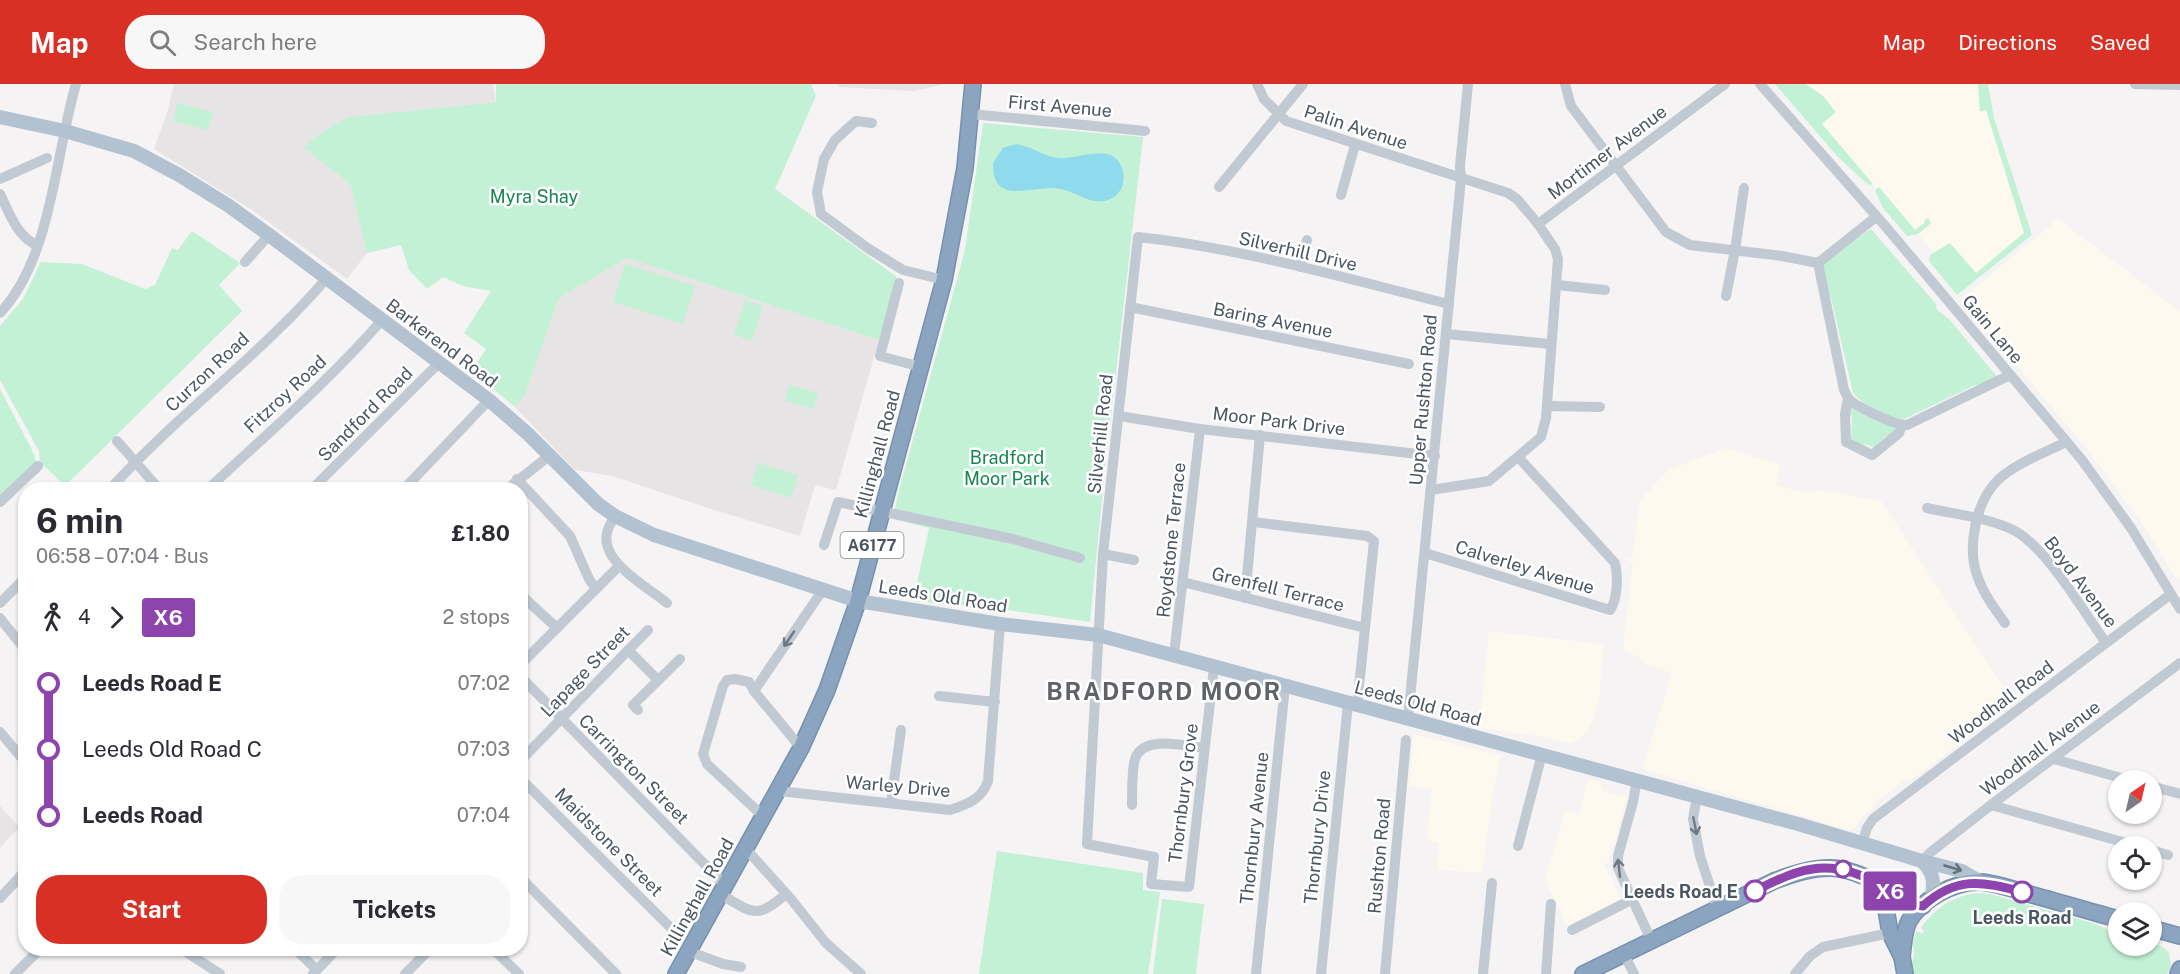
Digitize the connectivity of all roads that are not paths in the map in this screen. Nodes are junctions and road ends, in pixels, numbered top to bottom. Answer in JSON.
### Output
{"nodes":[{"id":1,"x":76,"y":84,"type":"edge"},
{"id":2,"x":973,"y":84,"type":"edge"},
{"id":3,"x":1257,"y":84,"type":"edge"},
{"id":4,"x":1303,"y":84,"type":"edge"},
{"id":5,"x":1468,"y":84,"type":"edge"},
{"id":6,"x":1565,"y":84,"type":"edge"},
{"id":7,"x":1725,"y":84,"type":"edge"},
{"id":8,"x":1760,"y":84,"type":"edge"},
{"id":9,"x":2135,"y":84,"type":"edge"},
{"id":10,"x":2180,"y":85,"type":"edge"},
{"id":11,"x":1278,"y":113,"type":"junction"},
{"id":12,"x":971,"y":114,"type":"junction"},
{"id":13,"x":0,"y":117,"type":"edge"},
{"id":14,"x":872,"y":123,"type":"dead end"},
{"id":15,"x":65,"y":131,"type":"junction"},
{"id":16,"x":1145,"y":131,"type":"dead end"},
{"id":17,"x":1355,"y":145,"type":"junction"},
{"id":18,"x":47,"y":158,"type":"dead end"},
{"id":19,"x":1618,"y":165,"type":"junction"},
{"id":20,"x":0,"y":179,"type":"edge"},
{"id":21,"x":1461,"y":179,"type":"junction"},
{"id":22,"x":1219,"y":187,"type":"dead end"},
{"id":23,"x":1744,"y":188,"type":"dead end"},
{"id":24,"x":0,"y":194,"type":"edge"},
{"id":25,"x":1341,"y":195,"type":"dead end"},
{"id":26,"x":1876,"y":217,"type":"junction"},
{"id":27,"x":1538,"y":224,"type":"junction"},
{"id":28,"x":269,"y":235,"type":"junction"},
{"id":29,"x":1138,"y":237,"type":"joint"},
{"id":30,"x":1307,"y":240,"type":"dead end"},
{"id":31,"x":37,"y":245,"type":"junction"},
{"id":32,"x":1735,"y":250,"type":"junction"},
{"id":33,"x":245,"y":262,"type":"dead end"},
{"id":34,"x":1818,"y":263,"type":"junction"},
{"id":35,"x":1300,"y":267,"type":"junction"},
{"id":36,"x":326,"y":279,"type":"junction"},
{"id":37,"x":944,"y":280,"type":"junction"},
{"id":38,"x":899,"y":284,"type":"dead end"},
{"id":39,"x":1557,"y":285,"type":"junction"},
{"id":40,"x":1605,"y":290,"type":"dead end"},
{"id":41,"x":1726,"y":296,"type":"dead end"},
{"id":42,"x":1449,"y":304,"type":"junction"},
{"id":43,"x":1130,"y":308,"type":"junction"},
{"id":44,"x":0,"y":313,"type":"edge"},
{"id":45,"x":382,"y":320,"type":"junction"},
{"id":46,"x":1446,"y":334,"type":"junction"},
{"id":47,"x":1551,"y":344,"type":"junction"},
{"id":48,"x":440,"y":362,"type":"junction"},
{"id":49,"x":1409,"y":364,"type":"dead end"},
{"id":50,"x":921,"y":367,"type":"junction"},
{"id":51,"x":2010,"y":375,"type":"junction"},
{"id":52,"x":1848,"y":398,"type":"junction"},
{"id":53,"x":489,"y":400,"type":"junction"},
{"id":54,"x":1548,"y":406,"type":"junction"},
{"id":55,"x":1600,"y":407,"type":"dead end"},
{"id":56,"x":1119,"y":417,"type":"junction"},
{"id":57,"x":1902,"y":425,"type":"junction"},
{"id":58,"x":1200,"y":429,"type":"junction"},
{"id":59,"x":1260,"y":435,"type":"junction"},
{"id":60,"x":117,"y":441,"type":"dead end"},
{"id":61,"x":2066,"y":441,"type":"junction"},
{"id":62,"x":549,"y":456,"type":"junction"},
{"id":63,"x":1434,"y":456,"type":"junction"},
{"id":64,"x":1519,"y":458,"type":"junction"},
{"id":65,"x":136,"y":462,"type":"junction"},
{"id":66,"x":38,"y":466,"type":"dead end"},
{"id":67,"x":517,"y":479,"type":"junction"},
{"id":68,"x":21,"y":482,"type":"edge"},
{"id":69,"x":116,"y":482,"type":"edge"},
{"id":70,"x":153,"y":482,"type":"edge"},
{"id":71,"x":216,"y":482,"type":"edge"},
{"id":72,"x":319,"y":482,"type":"edge"},
{"id":73,"x":411,"y":482,"type":"edge"},
{"id":74,"x":514,"y":482,"type":"edge"},
{"id":75,"x":520,"y":482,"type":"edge"},
{"id":76,"x":18,"y":485,"type":"edge"},
{"id":77,"x":1431,"y":490,"type":"junction"},
{"id":78,"x":528,"y":491,"type":"edge"},
{"id":79,"x":0,"y":502,"type":"edge"},
{"id":80,"x":1927,"y":508,"type":"dead end"},
{"id":81,"x":882,"y":512,"type":"junction"},
{"id":82,"x":615,"y":516,"type":"junction"},
{"id":83,"x":1977,"y":519,"type":"junction"},
{"id":84,"x":1254,"y":522,"type":"junction"},
{"id":85,"x":824,"y":545,"type":"dead end"},
{"id":86,"x":1425,"y":553,"type":"junction"},
{"id":87,"x":1103,"y":554,"type":"junction"},
{"id":88,"x":1080,"y":558,"type":"dead end"},
{"id":89,"x":1134,"y":560,"type":"dead end"},
{"id":90,"x":619,"y":566,"type":"junction"},
{"id":91,"x":1183,"y":582,"type":"junction"},
{"id":92,"x":18,"y":585,"type":"edge"},
{"id":93,"x":596,"y":589,"type":"junction"},
{"id":94,"x":822,"y":591,"type":"junction"},
{"id":95,"x":2171,"y":594,"type":"junction"},
{"id":96,"x":1245,"y":598,"type":"junction"},
{"id":97,"x":528,"y":601,"type":"edge"},
{"id":98,"x":858,"y":602,"type":"junction"},
{"id":99,"x":0,"y":603,"type":"edge"},
{"id":100,"x":667,"y":603,"type":"dead end"},
{"id":101,"x":2180,"y":609,"type":"edge"},
{"id":102,"x":0,"y":618,"type":"edge"},
{"id":103,"x":2005,"y":623,"type":"dead end"},
{"id":104,"x":1000,"y":624,"type":"junction"},
{"id":105,"x":557,"y":628,"type":"junction"},
{"id":106,"x":1365,"y":628,"type":"junction"},
{"id":107,"x":648,"y":630,"type":"dead end"},
{"id":108,"x":1098,"y":635,"type":"junction"},
{"id":109,"x":18,"y":641,"type":"edge"},
{"id":110,"x":2106,"y":644,"type":"junction"},
{"id":111,"x":628,"y":650,"type":"junction"},
{"id":112,"x":528,"y":656,"type":"edge"},
{"id":113,"x":1174,"y":656,"type":"junction"},
{"id":114,"x":681,"y":659,"type":"dead end"},
{"id":115,"x":2180,"y":663,"type":"edge"},
{"id":116,"x":1214,"y":667,"type":"junction"},
{"id":117,"x":658,"y":680,"type":"junction"},
{"id":118,"x":528,"y":684,"type":"edge"},
{"id":119,"x":1285,"y":686,"type":"junction"},
{"id":120,"x":754,"y":691,"type":"junction"},
{"id":121,"x":939,"y":696,"type":"dead end"},
{"id":122,"x":995,"y":702,"type":"junction"},
{"id":123,"x":1353,"y":705,"type":"junction"},
{"id":124,"x":638,"y":710,"type":"dead end"},
{"id":125,"x":561,"y":719,"type":"junction"},
{"id":126,"x":1408,"y":719,"type":"junction"},
{"id":127,"x":901,"y":730,"type":"dead end"},
{"id":128,"x":0,"y":732,"type":"edge"},
{"id":129,"x":1406,"y":740,"type":"dead end"},
{"id":130,"x":801,"y":748,"type":"junction"},
{"id":131,"x":1204,"y":748,"type":"junction"},
{"id":132,"x":528,"y":753,"type":"edge"},
{"id":133,"x":18,"y":754,"type":"edge"},
{"id":134,"x":1542,"y":754,"type":"junction"},
{"id":135,"x":2054,"y":759,"type":"junction"},
{"id":136,"x":2108,"y":774,"type":"edge"},
{"id":137,"x":1637,"y":779,"type":"junction"},
{"id":138,"x":528,"y":786,"type":"edge"},
{"id":139,"x":2162,"y":789,"type":"edge"},
{"id":140,"x":779,"y":791,"type":"junction"},
{"id":141,"x":2180,"y":794,"type":"edge"},
{"id":142,"x":1697,"y":796,"type":"junction"},
{"id":143,"x":891,"y":803,"type":"junction"},
{"id":144,"x":1132,"y":805,"type":"dead end"},
{"id":145,"x":1991,"y":805,"type":"junction"},
{"id":146,"x":764,"y":817,"type":"junction"},
{"id":147,"x":2108,"y":838,"type":"edge"},
{"id":148,"x":1862,"y":843,"type":"junction"},
{"id":149,"x":1518,"y":846,"type":"dead end"},
{"id":150,"x":746,"y":849,"type":"junction"},
{"id":151,"x":2162,"y":853,"type":"edge"},
{"id":152,"x":2168,"y":855,"type":"dead end"},
{"id":153,"x":1922,"y":861,"type":"junction"},
{"id":154,"x":18,"y":879,"type":"edge"},
{"id":155,"x":1872,"y":880,"type":"junction"},
{"id":156,"x":1981,"y":882,"type":"junction"},
{"id":157,"x":1492,"y":883,"type":"dead end"},
{"id":158,"x":528,"y":885,"type":"edge"},
{"id":159,"x":1189,"y":887,"type":"joint"},
{"id":160,"x":723,"y":889,"type":"junction"},
{"id":161,"x":786,"y":894,"type":"junction"},
{"id":162,"x":0,"y":898,"type":"edge"},
{"id":163,"x":1631,"y":900,"type":"junction"},
{"id":164,"x":1927,"y":903,"type":"junction"},
{"id":165,"x":1551,"y":904,"type":"dead end"},
{"id":166,"x":1718,"y":908,"type":"junction"},
{"id":167,"x":2108,"y":916,"type":"edge"},
{"id":168,"x":1572,"y":930,"type":"dead end"},
{"id":169,"x":675,"y":931,"type":"dead end"},
{"id":170,"x":2162,"y":931,"type":"edge"},
{"id":171,"x":1890,"y":933,"type":"junction"},
{"id":172,"x":2162,"y":934,"type":"edge"},
{"id":173,"x":2180,"y":936,"type":"edge"},
{"id":174,"x":1650,"y":940,"type":"junction"},
{"id":175,"x":2180,"y":948,"type":"edge"},
{"id":176,"x":688,"y":951,"type":"junction"},
{"id":177,"x":1624,"y":954,"type":"junction"},
{"id":178,"x":33,"y":956,"type":"edge"},
{"id":179,"x":193,"y":956,"type":"edge"},
{"id":180,"x":301,"y":956,"type":"edge"},
{"id":181,"x":330,"y":956,"type":"edge"},
{"id":182,"x":423,"y":956,"type":"edge"},
{"id":183,"x":500,"y":956,"type":"edge"},
{"id":184,"x":1902,"y":957,"type":"junction"},
{"id":185,"x":741,"y":967,"type":"dead end"},
{"id":186,"x":723,"y":969,"type":"edge"},
{"id":187,"x":2180,"y":969,"type":"edge"},
{"id":188,"x":315,"y":972,"type":"edge"},
{"id":189,"x":515,"y":972,"type":"edge"},
{"id":190,"x":15,"y":974,"type":"edge"},
{"id":191,"x":220,"y":974,"type":"edge"},
{"id":192,"x":405,"y":974,"type":"edge"},
{"id":193,"x":616,"y":974,"type":"edge"},
{"id":194,"x":676,"y":974,"type":"edge"},
{"id":195,"x":861,"y":974,"type":"edge"},
{"id":196,"x":1256,"y":974,"type":"edge"},
{"id":197,"x":1320,"y":974,"type":"edge"},
{"id":198,"x":1385,"y":974,"type":"edge"},
{"id":199,"x":1483,"y":974,"type":"edge"},
{"id":200,"x":1546,"y":974,"type":"edge"},
{"id":201,"x":1583,"y":974,"type":"edge"},
{"id":202,"x":1634,"y":974,"type":"edge"},
{"id":203,"x":1795,"y":974,"type":"edge"},
{"id":204,"x":1905,"y":974,"type":"edge"},
{"id":205,"x":2178,"y":974,"type":"edge"}],
"edges":[{"from":1,"to":15,"type":"street"},
{"from":2,"to":12,"type":"highway","name":"Killinghall Road","number":"A6177"},
{"from":3,"to":11,"type":"street","name":"Palin Avenue"},
{"from":4,"to":11,"type":"street"},
{"from":5,"to":21,"type":"street","name":"Upper Rushton Road"},
{"from":6,"to":19,"type":"street"},
{"from":7,"to":19,"type":"street","name":"Mortimer Avenue"},
{"from":8,"to":26,"type":"street","name":"Gain Lane"},
{"from":9,"to":10,"type":"street"},
{"from":11,"to":17,"type":"street","name":"Palin Avenue"},
{"from":11,"to":22,"type":"street"},
{"from":12,"to":16,"type":"street","name":"First Avenue"},
{"from":12,"to":37,"type":"highway","name":"Killinghall Road","number":"A6177"},
{"from":13,"to":15,"type":"main road","name":"Barkerend Road"},
{"from":14,"to":37,"type":"street"},
{"from":15,"to":28,"type":"main road","name":"Barkerend Road"},
{"from":15,"to":31,"type":"street"},
{"from":17,"to":21,"type":"street","name":"Palin Avenue"},
{"from":17,"to":25,"type":"street"},
{"from":18,"to":20,"type":"street"},
{"from":19,"to":27,"type":"street","name":"Mortimer Avenue"},
{"from":19,"to":32,"type":"street"},
{"from":21,"to":27,"type":"street","name":"Palin Avenue"},
{"from":21,"to":42,"type":"street","name":"Upper Rushton Road"},
{"from":23,"to":32,"type":"street"},
{"from":24,"to":31,"type":"street"},
{"from":26,"to":34,"type":"street"},
{"from":26,"to":51,"type":"street","name":"Gain Lane"},
{"from":27,"to":39,"type":"street","name":"Palin Avenue"},
{"from":28,"to":33,"type":"street"},
{"from":28,"to":36,"type":"main road","name":"Barkerend Road"},
{"from":29,"to":35,"type":"street","name":"Silverhill Drive"},
{"from":29,"to":43,"type":"street","name":"Silverhill Road"},
{"from":30,"to":35,"type":"street"},
{"from":31,"to":44,"type":"street"},
{"from":32,"to":34,"type":"street"},
{"from":32,"to":41,"type":"street"},
{"from":34,"to":52,"type":"street"},
{"from":35,"to":42,"type":"street","name":"Silverhill Drive"},
{"from":36,"to":45,"type":"main road","name":"Barkerend Road"},
{"from":36,"to":65,"type":"street","name":"Curzon Road"},
{"from":37,"to":50,"type":"highway","name":"Killinghall Road","number":"A6177"},
{"from":38,"to":50,"type":"street"},
{"from":39,"to":40,"type":"street"},
{"from":39,"to":47,"type":"street","name":"Palin Avenue"},
{"from":42,"to":46,"type":"street","name":"Upper Rushton Road"},
{"from":43,"to":49,"type":"street","name":"Baring Avenue"},
{"from":43,"to":56,"type":"street","name":"Silverhill Road"},
{"from":45,"to":48,"type":"main road","name":"Barkerend Road"},
{"from":45,"to":71,"type":"street","name":"Fitzroy Road"},
{"from":46,"to":47,"type":"street"},
{"from":46,"to":63,"type":"street","name":"Upper Rushton Road"},
{"from":47,"to":54,"type":"street","name":"Palin Avenue"},
{"from":48,"to":53,"type":"main road","name":"Barkerend Road"},
{"from":48,"to":72,"type":"street","name":"Sandford Road"},
{"from":50,"to":81,"type":"highway","name":"Killinghall Road","number":"A6177"},
{"from":51,"to":57,"type":"street"},
{"from":51,"to":61,"type":"street","name":"Gain Lane"},
{"from":52,"to":57,"type":"street"},
{"from":52,"to":57,"type":"street"},
{"from":53,"to":62,"type":"main road","name":"Barkerend Road"},
{"from":53,"to":73,"type":"street"},
{"from":54,"to":55,"type":"street"},
{"from":54,"to":64,"type":"street","name":"Palin Avenue"},
{"from":56,"to":58,"type":"street","name":"Moor Park Drive"},
{"from":56,"to":87,"type":"street","name":"Silverhill Road"},
{"from":58,"to":59,"type":"street","name":"Moor Park Drive"},
{"from":58,"to":91,"type":"street","name":"Roydstone Terrace"},
{"from":59,"to":63,"type":"street","name":"Moor Park Drive"},
{"from":59,"to":84,"type":"street"},
{"from":60,"to":65,"type":"street"},
{"from":61,"to":83,"type":"street"},
{"from":61,"to":95,"type":"street","name":"Gain Lane"},
{"from":62,"to":67,"type":"street"},
{"from":62,"to":82,"type":"main road","name":"Barkerend Road"},
{"from":63,"to":77,"type":"street","name":"Upper Rushton Road"},
{"from":64,"to":77,"type":"street","name":"Palin Avenue"},
{"from":64,"to":86,"type":"street","name":"Calverley Avenue"},
{"from":65,"to":69,"type":"street","name":"Curzon Road"},
{"from":65,"to":70,"type":"street"},
{"from":66,"to":68,"type":"street"},
{"from":67,"to":74,"type":"street"},
{"from":67,"to":75,"type":"street"},
{"from":76,"to":79,"type":"street"},
{"from":77,"to":86,"type":"street","name":"Upper Rushton Road"},
{"from":78,"to":93,"type":"street"},
{"from":80,"to":83,"type":"street","name":"Boyd Avenue"},
{"from":81,"to":85,"type":"street"},
{"from":81,"to":88,"type":"street"},
{"from":81,"to":98,"type":"highway","name":"Killinghall Road","number":"A6177"},
{"from":82,"to":90,"type":"street"},
{"from":82,"to":94,"type":"main road","name":"Barkerend Road"},
{"from":83,"to":103,"type":"street"},
{"from":83,"to":110,"type":"street","name":"Boyd Avenue"},
{"from":84,"to":96,"type":"street"},
{"from":84,"to":106,"type":"street","name":"Thornbury Drive"},
{"from":86,"to":126,"type":"street","name":"Upper Rushton Road"},
{"from":87,"to":89,"type":"street"},
{"from":87,"to":108,"type":"street","name":"Silverhill Road"},
{"from":90,"to":93,"type":"street"},
{"from":90,"to":100,"type":"street"},
{"from":91,"to":96,"type":"street","name":"Grenfell Terrace"},
{"from":91,"to":113,"type":"street","name":"Roydstone Terrace"},
{"from":92,"to":99,"type":"street"},
{"from":93,"to":105,"type":"street"},
{"from":94,"to":98,"type":"main road","name":"Barkerend Road"},
{"from":94,"to":120,"type":"street","one_way":true},
{"from":95,"to":101,"type":"street","name":"Gain Lane"},
{"from":95,"to":110,"type":"street","name":"Woodhall Road"},
{"from":96,"to":106,"type":"street","name":"Grenfell Terrace"},
{"from":97,"to":105,"type":"street"},
{"from":98,"to":104,"type":"main road","name":"Leeds Old Road"},
{"from":98,"to":130,"type":"highway","name":"Killinghall Road","number":"A6177"},
{"from":102,"to":109,"type":"street"},
{"from":104,"to":108,"type":"main road","name":"Leeds Old Road"},
{"from":104,"to":122,"type":"street","name":"Warley Drive"},
{"from":105,"to":112,"type":"street"},
{"from":106,"to":123,"type":"street","name":"Thornbury Drive"},
{"from":107,"to":111,"type":"street","name":"Lapage Street"},
{"from":108,"to":113,"type":"main road","name":"Leeds Old Road"},
{"from":108,"to":159,"type":"street","name":"Silverhill Road"},
{"from":110,"to":148,"type":"street","name":"Woodhall Road"},
{"from":111,"to":117,"type":"street"},
{"from":111,"to":125,"type":"street","name":"Lapage Street"},
{"from":113,"to":116,"type":"main road","name":"Leeds Old Road"},
{"from":114,"to":117,"type":"street"},
{"from":115,"to":135,"type":"street","name":"Woodhall Avenue"},
{"from":116,"to":119,"type":"main road","name":"Leeds Old Road"},
{"from":116,"to":131,"type":"street","name":"Thornbury Grove"},
{"from":117,"to":124,"type":"street"},
{"from":118,"to":125,"type":"street","name":"Carrington Street"},
{"from":119,"to":123,"type":"main road","name":"Leeds Old Road"},
{"from":119,"to":196,"type":"street","name":"Thornbury Avenue"},
{"from":120,"to":130,"type":"street"},
{"from":120,"to":146,"type":"street"},
{"from":121,"to":122,"type":"street"},
{"from":122,"to":143,"type":"street","name":"Warley Drive"},
{"from":123,"to":126,"type":"main road","name":"Leeds Old Road"},
{"from":123,"to":197,"type":"street","name":"Thornbury Drive"},
{"from":125,"to":132,"type":"street","name":"Lapage Street"},
{"from":125,"to":160,"type":"street","name":"Carrington Street"},
{"from":126,"to":134,"type":"main road","name":"Leeds Old Road"},
{"from":127,"to":143,"type":"street"},
{"from":128,"to":133,"type":"street"},
{"from":129,"to":198,"type":"street","name":"Rushton Road"},
{"from":130,"to":140,"type":"highway","name":"Killinghall Road","number":"A6177"},
{"from":131,"to":144,"type":"street"},
{"from":131,"to":159,"type":"street","name":"Thornbury Grove"},
{"from":134,"to":137,"type":"main road","name":"Leeds Old Road"},
{"from":134,"to":149,"type":"street"},
{"from":135,"to":136,"type":"street"},
{"from":135,"to":145,"type":"street","name":"Woodhall Avenue"},
{"from":137,"to":142,"type":"main road","name":"Leeds Old Road"},
{"from":163,"to":137,"type":"street","one_way":true},
{"from":138,"to":169,"type":"street","name":"Maidstone Street"},
{"from":139,"to":141,"type":"street"},
{"from":140,"to":143,"type":"street","name":"Warley Drive"},
{"from":140,"to":146,"type":"highway","name":"Killinghall Road","number":"A6177"},
{"from":142,"to":148,"type":"main road","name":"Leeds Old Road"},
{"from":142,"to":166,"type":"street","one_way":true},
{"from":145,"to":147,"type":"street"},
{"from":145,"to":153,"type":"street","name":"Woodhall Avenue"},
{"from":146,"to":150,"type":"highway","name":"Killinghall Road","number":"A6177"},
{"from":148,"to":153,"type":"main road","name":"Leeds Old Road"},
{"from":150,"to":160,"type":"highway","name":"Killinghall Road","number":"A6177"},
{"from":150,"to":161,"type":"street"},
{"from":151,"to":152,"type":"street"},
{"from":153,"to":156,"type":"main road","one_way":true},
{"from":153,"to":164,"type":"main road"},
{"from":154,"to":162,"type":"street"},
{"from":155,"to":164,"type":"highway"},
{"from":155,"to":166,"type":"highway"},
{"from":155,"to":171,"type":"highway"},
{"from":156,"to":164,"type":"highway"},
{"from":156,"to":167,"type":"highway"},
{"from":157,"to":199,"type":"street"},
{"from":158,"to":193,"type":"street"},
{"from":160,"to":161,"type":"street","name":"Carrington Street"},
{"from":160,"to":176,"type":"highway","name":"Killinghall Road","number":"A6177"},
{"from":161,"to":195,"type":"street"},
{"from":163,"to":168,"type":"street"},
{"from":163,"to":174,"type":"street"},
{"from":164,"to":184,"type":"highway"},
{"from":165,"to":200,"type":"street"},
{"from":166,"to":174,"type":"highway"},
{"from":170,"to":173,"type":"highway"},
{"from":171,"to":184,"type":"highway"},
{"from":171,"to":203,"type":"street"},
{"from":172,"to":175,"type":"highway"},
{"from":174,"to":177,"type":"highway"},
{"from":176,"to":186,"type":"street"},
{"from":176,"to":194,"type":"highway","name":"Killinghall Road","number":"A6177"},
{"from":177,"to":201,"type":"highway"},
{"from":177,"to":202,"type":"street"},
{"from":178,"to":190,"type":"street"},
{"from":179,"to":191,"type":"street"},
{"from":180,"to":188,"type":"street"},
{"from":181,"to":188,"type":"street"},
{"from":182,"to":192,"type":"street"},
{"from":183,"to":189,"type":"street"},
{"from":184,"to":204,"type":"highway"},
{"from":185,"to":186,"type":"street"},
{"from":187,"to":205,"type":"highway"}]}
